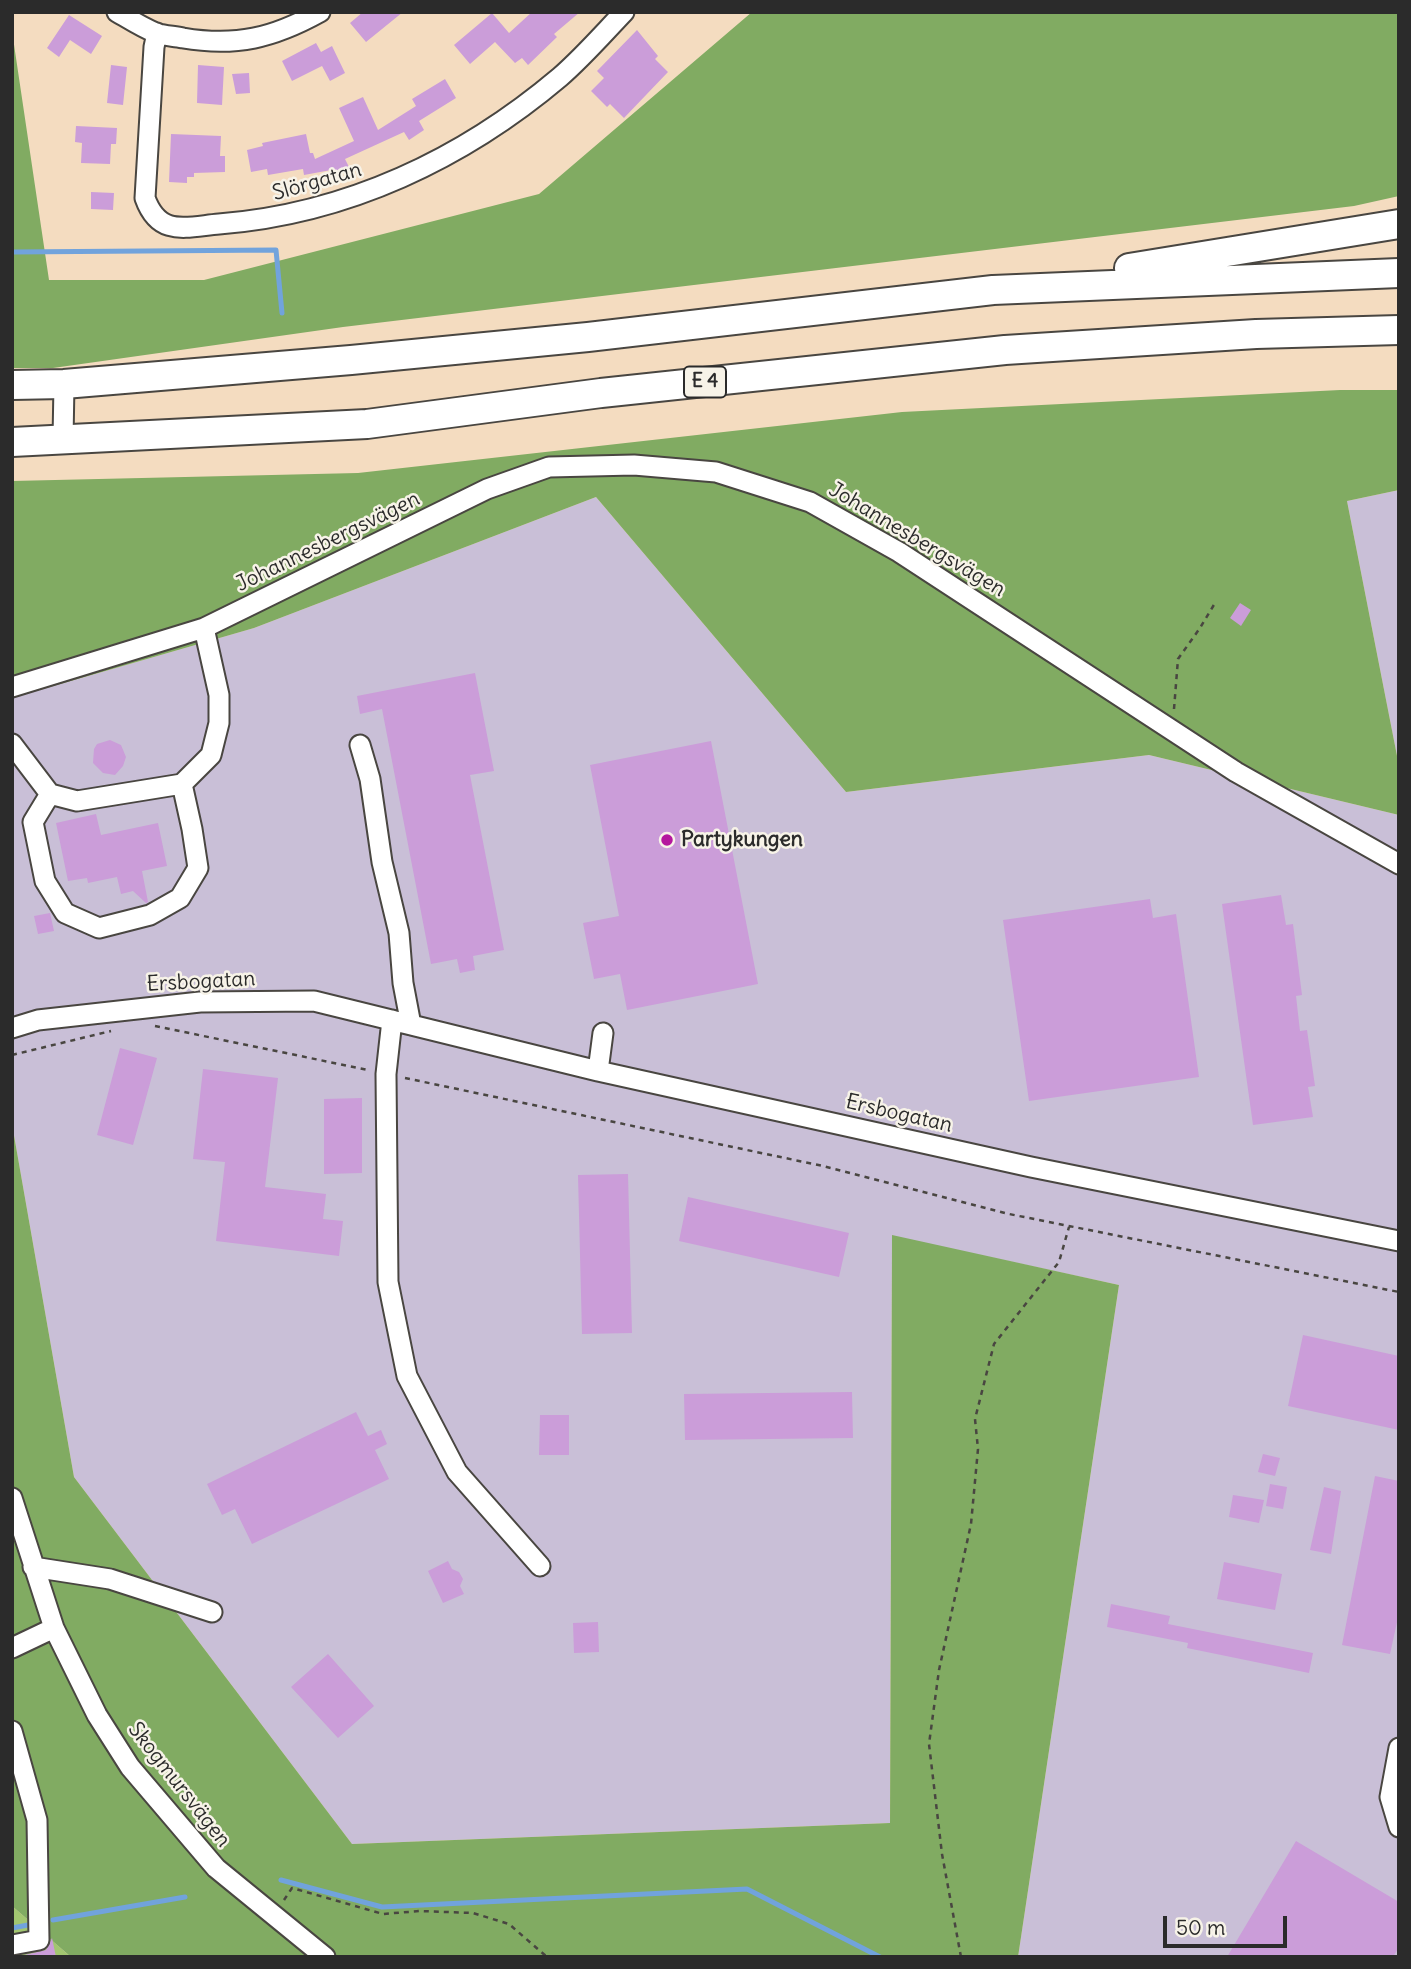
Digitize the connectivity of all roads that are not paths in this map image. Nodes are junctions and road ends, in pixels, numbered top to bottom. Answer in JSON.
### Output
{"nodes":[{"id":1,"x":117,"y":12,"type":"edge"},
{"id":2,"x":320,"y":12,"type":"edge"},
{"id":3,"x":624,"y":12,"type":"edge"},
{"id":4,"x":157,"y":33,"type":"junction"},
{"id":5,"x":1399,"y":224,"type":"edge"},
{"id":6,"x":1399,"y":273,"type":"edge"},
{"id":7,"x":993,"y":290,"type":"junction"},
{"id":8,"x":1399,"y":330,"type":"edge"},
{"id":9,"x":65,"y":384,"type":"junction"},
{"id":10,"x":12,"y":386,"type":"edge"},
{"id":11,"x":63,"y":440,"type":"junction"},
{"id":12,"x":12,"y":442,"type":"edge"},
{"id":13,"x":204,"y":628,"type":"junction"},
{"id":14,"x":12,"y":687,"type":"edge"},
{"id":15,"x":12,"y":744,"type":"edge"},
{"id":16,"x":360,"y":745,"type":"dead end"},
{"id":17,"x":182,"y":784,"type":"junction"},
{"id":18,"x":50,"y":794,"type":"junction"},
{"id":19,"x":1399,"y":864,"type":"edge"},
{"id":20,"x":402,"y":1023,"type":"junction"},
{"id":21,"x":12,"y":1028,"type":"edge"},
{"id":22,"x":603,"y":1033,"type":"dead end"},
{"id":23,"x":598,"y":1071,"type":"junction"},
{"id":24,"x":1399,"y":1241,"type":"edge"},
{"id":25,"x":12,"y":1498,"type":"edge"},
{"id":26,"x":540,"y":1566,"type":"dead end"},
{"id":27,"x":33,"y":1567,"type":"junction"},
{"id":28,"x":212,"y":1612,"type":"dead end"},
{"id":29,"x":54,"y":1628,"type":"junction"},
{"id":30,"x":12,"y":1648,"type":"edge"},
{"id":31,"x":12,"y":1731,"type":"edge"},
{"id":32,"x":1399,"y":1748,"type":"edge"},
{"id":33,"x":1399,"y":1827,"type":"edge"},
{"id":34,"x":12,"y":1945,"type":"edge"},
{"id":35,"x":316,"y":1953,"type":"edge"}],
"edges":[{"from":1,"to":4,"type":"street"},
{"from":2,"to":4,"type":"street"},
{"from":3,"to":4,"type":"street","name":"Slörgatan"},
{"from":5,"to":7,"type":"highway"},
{"from":6,"to":7,"type":"highway"},
{"from":7,"to":9,"type":"highway"},
{"from":8,"to":11,"type":"highway","number":"E 4"},
{"from":9,"to":10,"type":"highway"},
{"from":9,"to":11,"type":"street"},
{"from":11,"to":12,"type":"highway","number":"E 4"},
{"from":13,"to":14,"type":"street","name":"Johannesbergsvägen"},
{"from":13,"to":17,"type":"street"},
{"from":13,"to":19,"type":"street","name":"Johannesbergsvägen"},
{"from":15,"to":18,"type":"street"},
{"from":16,"to":20,"type":"street"},
{"from":17,"to":18,"type":"street"},
{"from":17,"to":18,"type":"street"},
{"from":20,"to":21,"type":"street","name":"Ersbogatan"},
{"from":20,"to":23,"type":"street","name":"Ersbogatan"},
{"from":20,"to":26,"type":"street"},
{"from":22,"to":23,"type":"street"},
{"from":23,"to":24,"type":"street","name":"Ersbogatan"},
{"from":25,"to":27,"type":"street","name":"Skogmursvägen"},
{"from":27,"to":28,"type":"street"},
{"from":27,"to":29,"type":"street","name":"Skogmursvägen"},
{"from":29,"to":30,"type":"street"},
{"from":29,"to":35,"type":"street","name":"Skogmursvägen"},
{"from":31,"to":34,"type":"street"},
{"from":32,"to":33,"type":"street"}]}
